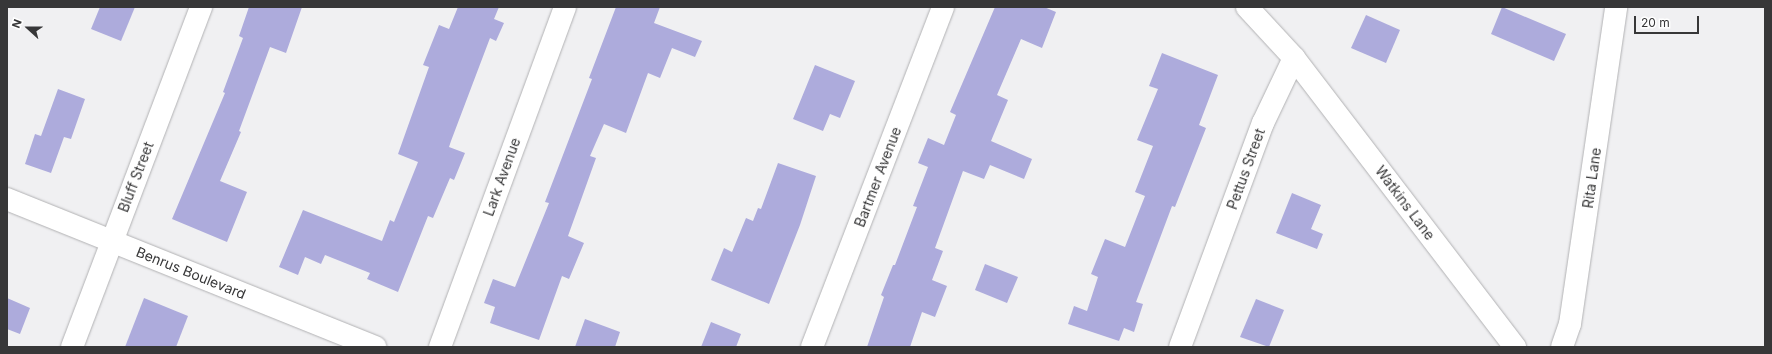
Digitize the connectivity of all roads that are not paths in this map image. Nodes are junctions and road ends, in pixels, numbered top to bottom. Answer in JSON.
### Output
{"nodes":[{"id":1,"x":201,"y":7,"type":"edge"},
{"id":2,"x":565,"y":7,"type":"edge"},
{"id":3,"x":943,"y":7,"type":"edge"},
{"id":4,"x":1247,"y":7,"type":"edge"},
{"id":5,"x":1616,"y":7,"type":"edge"},
{"id":6,"x":1294,"y":58,"type":"junction"},
{"id":7,"x":7,"y":199,"type":"edge"},
{"id":8,"x":111,"y":242,"type":"junction"},
{"id":9,"x":72,"y":347,"type":"edge"},
{"id":10,"x":375,"y":347,"type":"edge"},
{"id":11,"x":440,"y":347,"type":"edge"},
{"id":12,"x":812,"y":347,"type":"edge"},
{"id":13,"x":1180,"y":347,"type":"edge"},
{"id":14,"x":1515,"y":347,"type":"edge"},
{"id":15,"x":1562,"y":347,"type":"edge"}],
"edges":[{"from":1,"to":8,"type":"street","name":"Bluff Street"},
{"from":2,"to":11,"type":"street","name":"Lark Avenue"},
{"from":3,"to":12,"type":"street","name":"Bartmer Avenue"},
{"from":4,"to":6,"type":"street"},
{"from":5,"to":15,"type":"street","name":"Rita Lane"},
{"from":6,"to":13,"type":"street","name":"Pettus Street"},
{"from":6,"to":14,"type":"street","name":"Watkins Lane"},
{"from":7,"to":8,"type":"street","name":"Benrus Boulevard"},
{"from":8,"to":9,"type":"street","name":"Bluff Street"},
{"from":8,"to":10,"type":"street","name":"Benrus Boulevard"}]}
